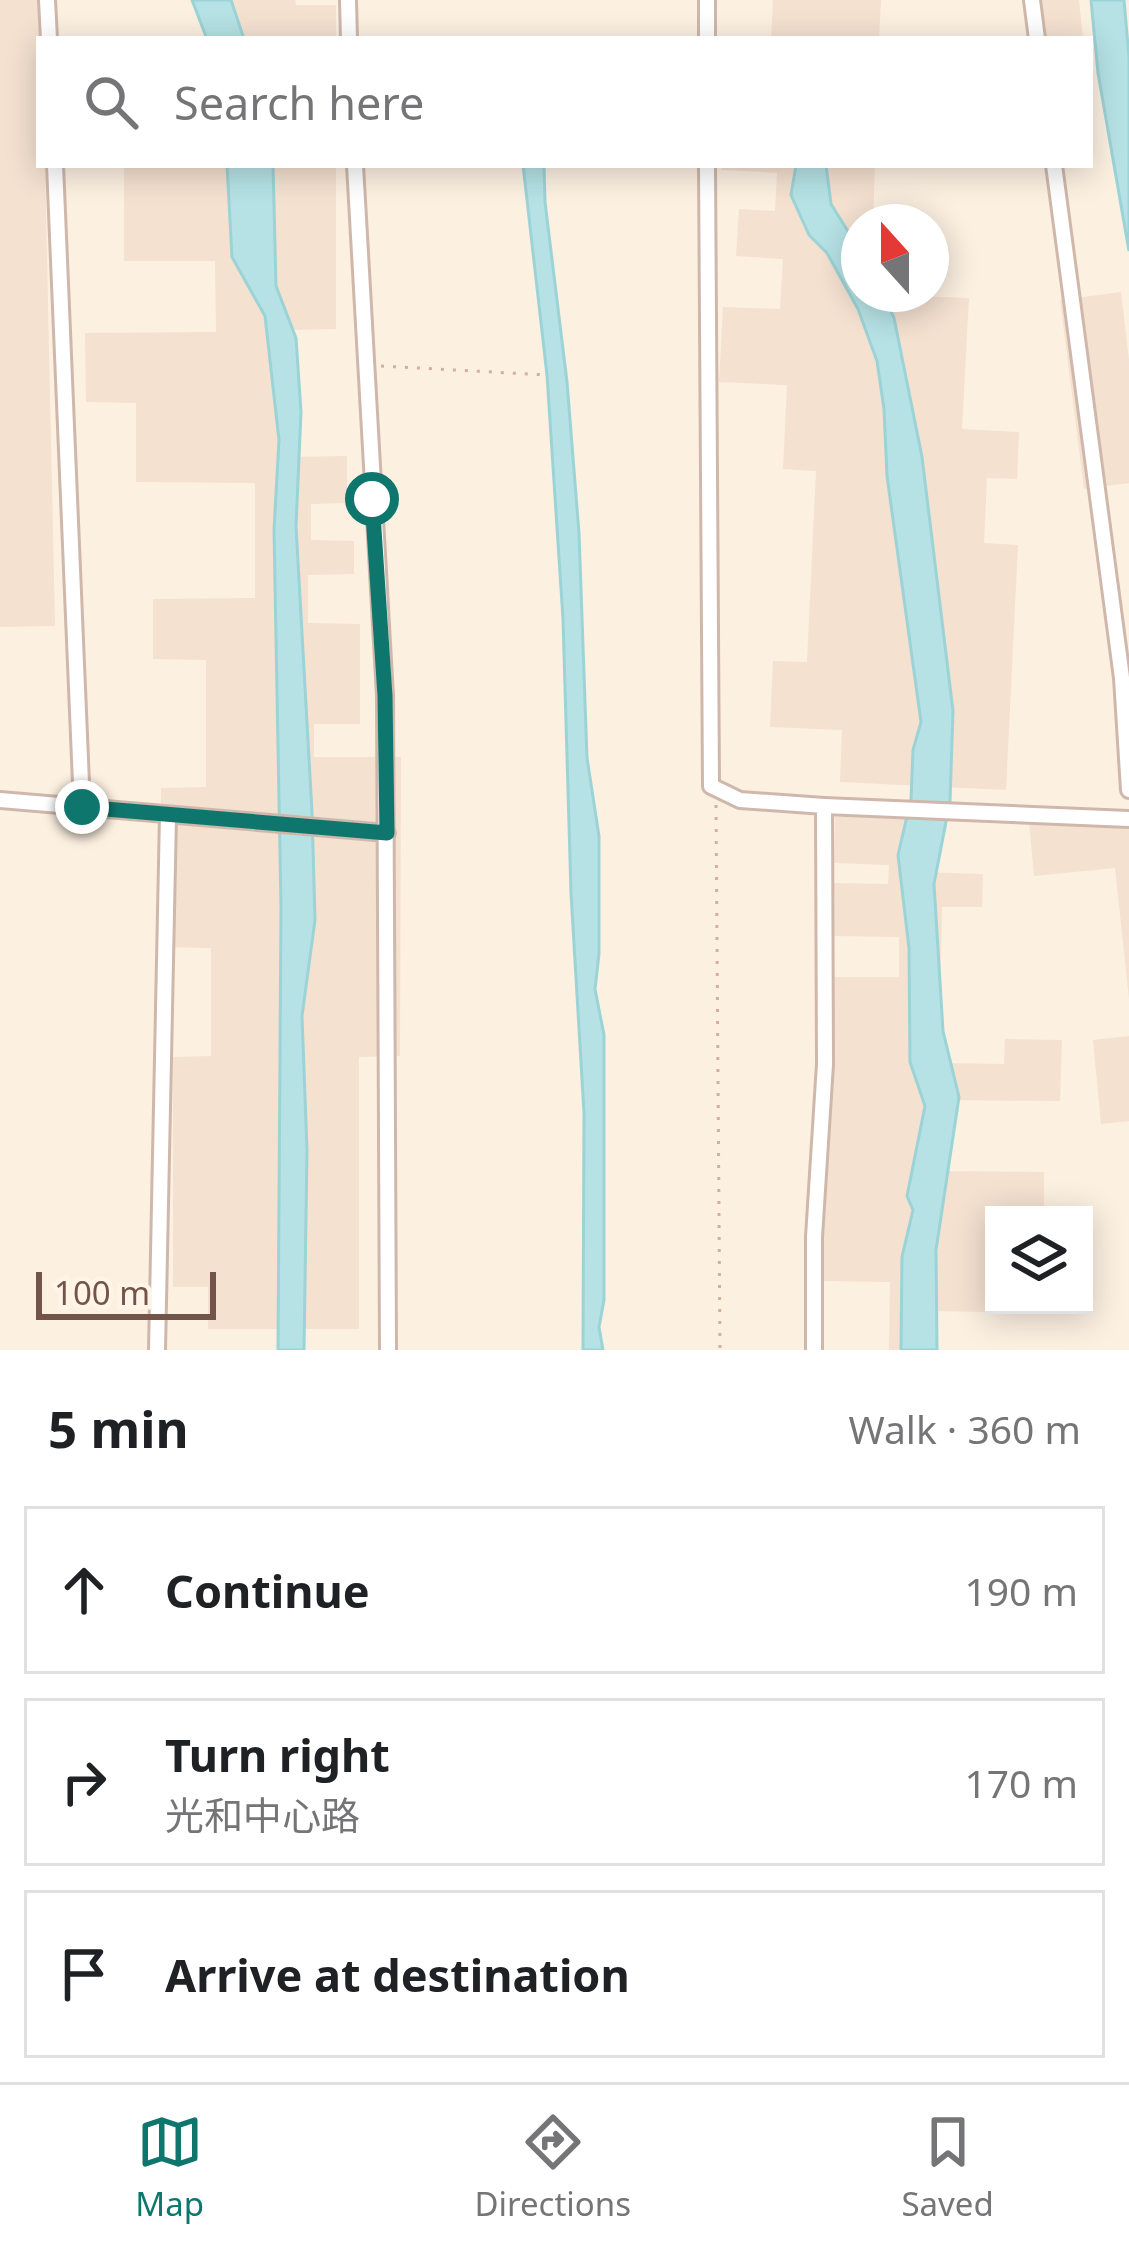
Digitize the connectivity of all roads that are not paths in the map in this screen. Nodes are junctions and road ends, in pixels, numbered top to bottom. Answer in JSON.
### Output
{"nodes":[{"id":1,"x":47,"y":0,"type":"edge"},
{"id":2,"x":348,"y":0,"type":"edge"},
{"id":3,"x":707,"y":0,"type":"edge"},
{"id":4,"x":1032,"y":0,"type":"edge"},
{"id":5,"x":49,"y":36,"type":"edge"},
{"id":6,"x":349,"y":36,"type":"edge"},
{"id":7,"x":707,"y":36,"type":"edge"},
{"id":8,"x":1037,"y":36,"type":"edge"},
{"id":9,"x":55,"y":168,"type":"edge"},
{"id":10,"x":355,"y":168,"type":"edge"},
{"id":11,"x":707,"y":168,"type":"edge"},
{"id":12,"x":1054,"y":168,"type":"edge"},
{"id":13,"x":1129,"y":790,"type":"edge"},
{"id":14,"x":0,"y":800,"type":"edge"},
{"id":15,"x":824,"y":806,"type":"junction"},
{"id":16,"x":82,"y":807,"type":"junction"},
{"id":17,"x":168,"y":815,"type":"junction"},
{"id":18,"x":1129,"y":819,"type":"edge"},
{"id":19,"x":387,"y":833,"type":"junction"},
{"id":20,"x":157,"y":1350,"type":"edge"},
{"id":21,"x":388,"y":1350,"type":"edge"},
{"id":22,"x":814,"y":1350,"type":"edge"}],
"edges":[{"from":1,"to":5,"type":"street"},
{"from":2,"to":6,"type":"street"},
{"from":3,"to":7,"type":"street"},
{"from":4,"to":8,"type":"street"},
{"from":9,"to":16,"type":"street"},
{"from":10,"to":19,"type":"street"},
{"from":11,"to":15,"type":"street"},
{"from":12,"to":13,"type":"street"},
{"from":14,"to":16,"type":"street"},
{"from":15,"to":18,"type":"street"},
{"from":15,"to":22,"type":"street"},
{"from":16,"to":17,"type":"street"},
{"from":17,"to":19,"type":"street"},
{"from":17,"to":20,"type":"street"},
{"from":19,"to":21,"type":"street"}]}
